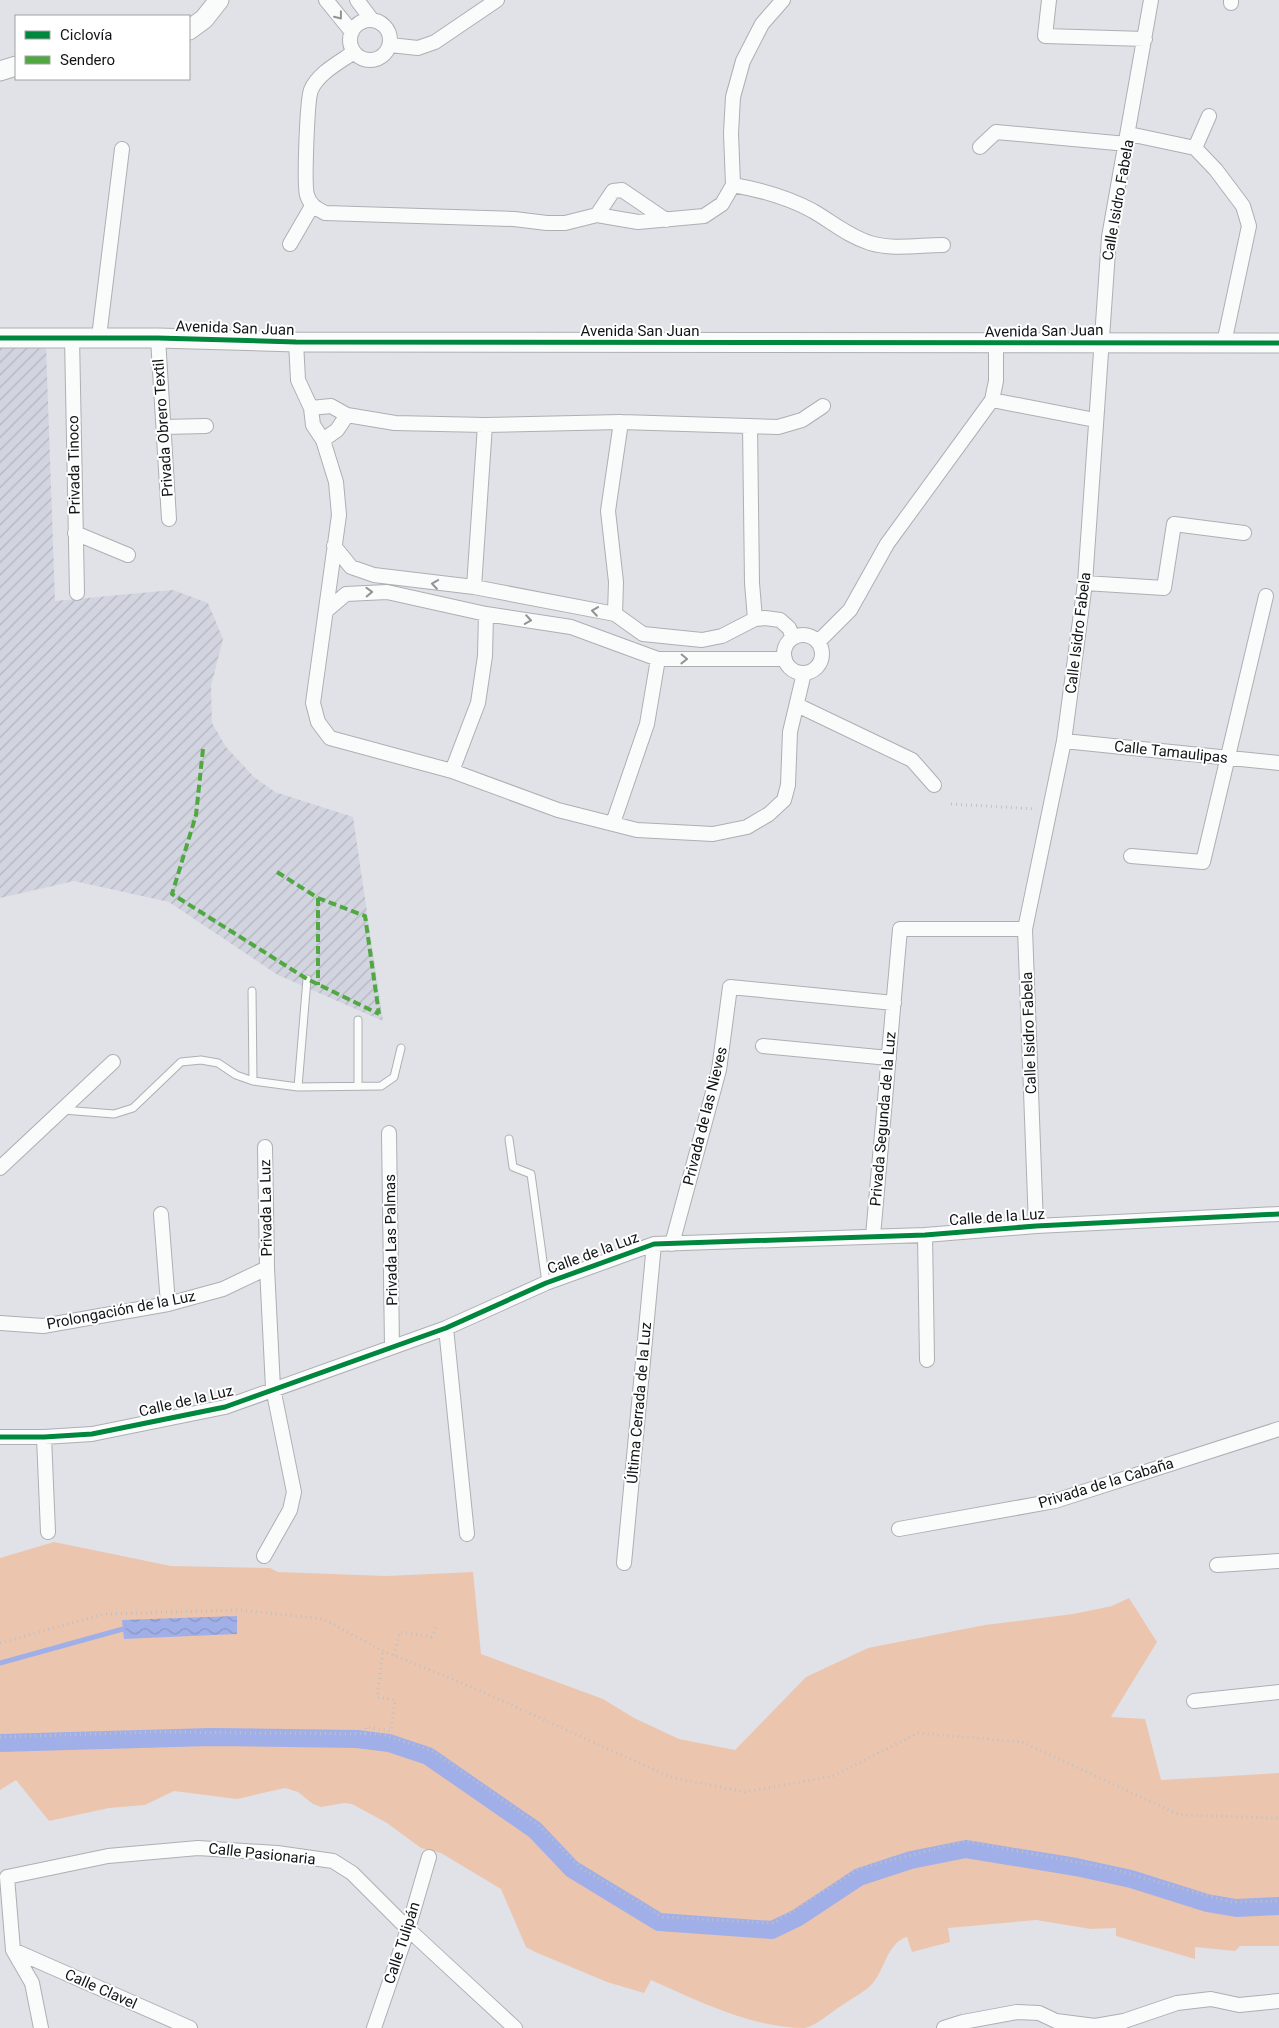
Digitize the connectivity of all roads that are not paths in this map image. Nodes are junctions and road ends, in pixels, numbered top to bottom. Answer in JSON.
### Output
{"nodes":[{"id":1,"x":219,"y":0,"type":"edge"},
{"id":2,"x":326,"y":0,"type":"edge"},
{"id":3,"x":357,"y":0,"type":"edge"},
{"id":4,"x":497,"y":0,"type":"edge"},
{"id":5,"x":783,"y":0,"type":"edge"},
{"id":6,"x":1049,"y":0,"type":"edge"},
{"id":7,"x":1151,"y":0,"type":"edge"},
{"id":8,"x":372,"y":20,"type":"junction"},
{"id":9,"x":190,"y":29,"type":"edge"},
{"id":10,"x":352,"y":32,"type":"junction"},
{"id":11,"x":1145,"y":39,"type":"junction"},
{"id":12,"x":390,"y":45,"type":"junction"},
{"id":13,"x":354,"y":52,"type":"junction"},
{"id":14,"x":15,"y":66,"type":"edge"},
{"id":15,"x":0,"y":71,"type":"edge"},
{"id":16,"x":1209,"y":116,"type":"dead end"},
{"id":17,"x":1128,"y":139,"type":"junction"},
{"id":18,"x":980,"y":147,"type":"dead end"},
{"id":19,"x":1195,"y":148,"type":"junction"},
{"id":20,"x":122,"y":149,"type":"dead end"},
{"id":21,"x":733,"y":185,"type":"junction"},
{"id":22,"x":312,"y":206,"type":"junction"},
{"id":23,"x":598,"y":215,"type":"junction"},
{"id":24,"x":666,"y":220,"type":"junction"},
{"id":25,"x":290,"y":244,"type":"dead end"},
{"id":26,"x":943,"y":244,"type":"dead end"},
{"id":27,"x":0,"y":338,"type":"edge"},
{"id":28,"x":72,"y":338,"type":"junction"},
{"id":29,"x":99,"y":338,"type":"junction"},
{"id":30,"x":158,"y":338,"type":"junction"},
{"id":31,"x":296,"y":342,"type":"junction"},
{"id":32,"x":1100,"y":342,"type":"junction"},
{"id":33,"x":1224,"y":343,"type":"junction"},
{"id":34,"x":1279,"y":343,"type":"edge"},
{"id":35,"x":996,"y":344,"type":"junction"},
{"id":36,"x":992,"y":400,"type":"junction"},
{"id":37,"x":823,"y":406,"type":"dead end"},
{"id":38,"x":311,"y":408,"type":"junction"},
{"id":39,"x":347,"y":415,"type":"junction"},
{"id":40,"x":1095,"y":420,"type":"junction"},
{"id":41,"x":621,"y":422,"type":"junction"},
{"id":42,"x":485,"y":425,"type":"junction"},
{"id":43,"x":206,"y":426,"type":"dead end"},
{"id":44,"x":750,"y":426,"type":"junction"},
{"id":45,"x":164,"y":427,"type":"junction"},
{"id":46,"x":323,"y":440,"type":"junction"},
{"id":47,"x":169,"y":519,"type":"dead end"},
{"id":48,"x":75,"y":533,"type":"junction"},
{"id":49,"x":1244,"y":533,"type":"dead end"},
{"id":50,"x":334,"y":546,"type":"junction"},
{"id":51,"x":128,"y":555,"type":"dead end"},
{"id":52,"x":1085,"y":584,"type":"junction"},
{"id":53,"x":474,"y":587,"type":"junction"},
{"id":54,"x":77,"y":593,"type":"dead end"},
{"id":55,"x":1266,"y":596,"type":"dead end"},
{"id":56,"x":326,"y":611,"type":"junction"},
{"id":57,"x":486,"y":614,"type":"junction"},
{"id":58,"x":615,"y":614,"type":"junction"},
{"id":59,"x":755,"y":619,"type":"junction"},
{"id":60,"x":793,"y":638,"type":"junction"},
{"id":61,"x":818,"y":642,"type":"junction"},
{"id":62,"x":784,"y":658,"type":"junction"},
{"id":63,"x":658,"y":659,"type":"junction"},
{"id":64,"x":804,"y":673,"type":"junction"},
{"id":65,"x":797,"y":705,"type":"junction"},
{"id":66,"x":1064,"y":741,"type":"junction"},
{"id":67,"x":1228,"y":758,"type":"junction"},
{"id":68,"x":1279,"y":763,"type":"edge"},
{"id":69,"x":452,"y":771,"type":"junction"},
{"id":70,"x":934,"y":785,"type":"dead end"},
{"id":71,"x":613,"y":823,"type":"junction"},
{"id":72,"x":1131,"y":856,"type":"dead end"},
{"id":73,"x":1025,"y":929,"type":"junction"},
{"id":74,"x":307,"y":979,"type":"dead end"},
{"id":75,"x":252,"y":991,"type":"dead end"},
{"id":76,"x":894,"y":1003,"type":"junction"},
{"id":77,"x":358,"y":1020,"type":"dead end"},
{"id":78,"x":763,"y":1046,"type":"dead end"},
{"id":79,"x":401,"y":1048,"type":"dead end"},
{"id":80,"x":889,"y":1058,"type":"junction"},
{"id":81,"x":113,"y":1062,"type":"dead end"},
{"id":82,"x":254,"y":1081,"type":"junction"},
{"id":83,"x":298,"y":1086,"type":"junction"},
{"id":84,"x":358,"y":1086,"type":"junction"},
{"id":85,"x":60,"y":1110,"type":"junction"},
{"id":86,"x":389,"y":1133,"type":"dead end"},
{"id":87,"x":509,"y":1139,"type":"dead end"},
{"id":88,"x":265,"y":1147,"type":"dead end"},
{"id":89,"x":0,"y":1168,"type":"edge"},
{"id":90,"x":161,"y":1214,"type":"dead end"},
{"id":91,"x":1279,"y":1214,"type":"edge"},
{"id":92,"x":1036,"y":1226,"type":"junction"},
{"id":93,"x":926,"y":1235,"type":"junction"},
{"id":94,"x":872,"y":1236,"type":"junction"},
{"id":95,"x":654,"y":1244,"type":"junction"},
{"id":96,"x":672,"y":1244,"type":"junction"},
{"id":97,"x":267,"y":1268,"type":"junction"},
{"id":98,"x":546,"y":1283,"type":"junction"},
{"id":99,"x":168,"y":1304,"type":"junction"},
{"id":100,"x":0,"y":1323,"type":"edge"},
{"id":101,"x":446,"y":1328,"type":"junction"},
{"id":102,"x":392,"y":1347,"type":"junction"},
{"id":103,"x":927,"y":1360,"type":"dead end"},
{"id":104,"x":274,"y":1388,"type":"junction"},
{"id":105,"x":1279,"y":1428,"type":"edge"},
{"id":106,"x":0,"y":1437,"type":"edge"},
{"id":107,"x":44,"y":1437,"type":"junction"},
{"id":108,"x":899,"y":1529,"type":"dead end"},
{"id":109,"x":48,"y":1532,"type":"dead end"},
{"id":110,"x":467,"y":1534,"type":"dead end"},
{"id":111,"x":264,"y":1556,"type":"dead end"},
{"id":112,"x":1279,"y":1561,"type":"edge"},
{"id":113,"x":624,"y":1563,"type":"dead end"},
{"id":114,"x":1217,"y":1565,"type":"dead end"},
{"id":115,"x":1279,"y":1692,"type":"edge"},
{"id":116,"x":1194,"y":1701,"type":"dead end"},
{"id":117,"x":429,"y":1857,"type":"dead end"},
{"id":118,"x":3,"y":1880,"type":"edge"},
{"id":119,"x":408,"y":1929,"type":"junction"},
{"id":120,"x":13,"y":1950,"type":"junction"},
{"id":121,"x":1279,"y":2001,"type":"edge"},
{"id":122,"x":1057,"y":2024,"type":"edge"},
{"id":123,"x":40,"y":2028,"type":"edge"},
{"id":124,"x":190,"y":2028,"type":"edge"},
{"id":125,"x":374,"y":2028,"type":"edge"},
{"id":126,"x":515,"y":2028,"type":"edge"},
{"id":127,"x":944,"y":2028,"type":"edge"}],
"edges":[{"from":1,"to":9,"type":"street"},
{"from":2,"to":10,"type":"street","one_way":true},
{"from":3,"to":8,"type":"street"},
{"from":4,"to":12,"type":"street"},
{"from":5,"to":21,"type":"street"},
{"from":6,"to":11,"type":"street"},
{"from":7,"to":11,"type":"street","name":"Calle Isidro Fabela"},
{"from":8,"to":10,"type":"street"},
{"from":8,"to":12,"type":"street"},
{"from":10,"to":13,"type":"street"},
{"from":11,"to":17,"type":"street","name":"Calle Isidro Fabela"},
{"from":12,"to":13,"type":"street"},
{"from":13,"to":22,"type":"street"},
{"from":14,"to":15,"type":"street"},
{"from":16,"to":19,"type":"street"},
{"from":17,"to":18,"type":"street"},
{"from":17,"to":19,"type":"street"},
{"from":17,"to":32,"type":"street","name":"Calle Isidro Fabela"},
{"from":19,"to":33,"type":"street"},
{"from":20,"to":29,"type":"street"},
{"from":21,"to":24,"type":"street"},
{"from":21,"to":26,"type":"street"},
{"from":22,"to":23,"type":"street"},
{"from":22,"to":25,"type":"street"},
{"from":23,"to":24,"type":"street"},
{"from":23,"to":24,"type":"street"},
{"from":27,"to":28,"type":"street","name":"Avenida San Juan"},
{"from":28,"to":29,"type":"street","name":"Avenida San Juan"},
{"from":28,"to":48,"type":"street","name":"Privada Tinoco"},
{"from":29,"to":30,"type":"street","name":"Avenida San Juan"},
{"from":30,"to":31,"type":"street","name":"Avenida San Juan"},
{"from":30,"to":45,"type":"street","name":"Privada Obrero Textil"},
{"from":31,"to":35,"type":"street","name":"Avenida San Juan"},
{"from":31,"to":38,"type":"street"},
{"from":32,"to":33,"type":"street","name":"Avenida San Juan"},
{"from":32,"to":35,"type":"street","name":"Avenida San Juan"},
{"from":32,"to":40,"type":"street","name":"Calle Isidro Fabela"},
{"from":33,"to":34,"type":"street","name":"Avenida San Juan"},
{"from":35,"to":36,"type":"street"},
{"from":36,"to":40,"type":"street"},
{"from":36,"to":61,"type":"street"},
{"from":37,"to":44,"type":"street"},
{"from":38,"to":39,"type":"street"},
{"from":38,"to":46,"type":"street"},
{"from":39,"to":42,"type":"street"},
{"from":39,"to":46,"type":"street"},
{"from":40,"to":52,"type":"street","name":"Calle Isidro Fabela"},
{"from":41,"to":42,"type":"street"},
{"from":41,"to":44,"type":"street"},
{"from":41,"to":58,"type":"street"},
{"from":42,"to":53,"type":"street"},
{"from":43,"to":45,"type":"street"},
{"from":44,"to":59,"type":"street"},
{"from":45,"to":47,"type":"street","name":"Privada Obrero Textil"},
{"from":46,"to":50,"type":"street"},
{"from":48,"to":51,"type":"street"},
{"from":48,"to":54,"type":"street","name":"Privada Tinoco"},
{"from":49,"to":52,"type":"street"},
{"from":53,"to":50,"type":"street","one_way":true},
{"from":50,"to":56,"type":"street"},
{"from":52,"to":66,"type":"street","name":"Calle Isidro Fabela"},
{"from":58,"to":53,"type":"street","one_way":true},
{"from":55,"to":67,"type":"street"},
{"from":56,"to":57,"type":"street","one_way":true},
{"from":56,"to":69,"type":"street"},
{"from":57,"to":63,"type":"street","one_way":true},
{"from":57,"to":69,"type":"street"},
{"from":58,"to":59,"type":"street"},
{"from":59,"to":60,"type":"street"},
{"from":60,"to":61,"type":"street"},
{"from":60,"to":62,"type":"street"},
{"from":61,"to":64,"type":"street"},
{"from":63,"to":62,"type":"street","one_way":true},
{"from":62,"to":64,"type":"street"},
{"from":63,"to":71,"type":"street"},
{"from":64,"to":65,"type":"street"},
{"from":65,"to":70,"type":"street"},
{"from":65,"to":71,"type":"street"},
{"from":66,"to":67,"type":"street","name":"Calle Tamaulipas"},
{"from":66,"to":73,"type":"street","name":"Calle Isidro Fabela"},
{"from":67,"to":68,"type":"street","name":"Calle Tamaulipas"},
{"from":67,"to":72,"type":"street"},
{"from":69,"to":71,"type":"street"},
{"from":73,"to":76,"type":"street","name":"Privada Segunda de la Luz"},
{"from":73,"to":92,"type":"street","name":"Calle Isidro Fabela"},
{"from":74,"to":83,"type":"lane"},
{"from":75,"to":82,"type":"lane"},
{"from":76,"to":80,"type":"street","name":"Privada Segunda de la Luz"},
{"from":76,"to":96,"type":"street","name":"Privada de las Nieves"},
{"from":77,"to":84,"type":"lane"},
{"from":78,"to":80,"type":"street"},
{"from":79,"to":84,"type":"lane"},
{"from":80,"to":94,"type":"street","name":"Privada Segunda de la Luz"},
{"from":81,"to":85,"type":"street"},
{"from":82,"to":83,"type":"lane"},
{"from":82,"to":85,"type":"lane"},
{"from":83,"to":84,"type":"lane"},
{"from":85,"to":89,"type":"street"},
{"from":86,"to":102,"type":"street","name":"Privada Las Palmas"},
{"from":87,"to":98,"type":"lane"},
{"from":88,"to":97,"type":"street","name":"Privada La Luz"},
{"from":90,"to":99,"type":"street"},
{"from":91,"to":92,"type":"street","name":"Calle de la Luz"},
{"from":92,"to":93,"type":"street","name":"Calle de la Luz"},
{"from":93,"to":94,"type":"street","name":"Calle de la Luz"},
{"from":93,"to":103,"type":"street"},
{"from":94,"to":96,"type":"street","name":"Calle de la Luz"},
{"from":95,"to":96,"type":"street","name":"Calle de la Luz"},
{"from":95,"to":98,"type":"street","name":"Calle de la Luz"},
{"from":95,"to":113,"type":"street","name":"Última Cerrada de la Luz"},
{"from":97,"to":99,"type":"street","name":"Prolongación de la Luz"},
{"from":97,"to":104,"type":"street"},
{"from":98,"to":101,"type":"street","name":"Calle de la Luz"},
{"from":99,"to":100,"type":"street","name":"Prolongación de la Luz"},
{"from":101,"to":102,"type":"street","name":"Calle de la Luz"},
{"from":101,"to":110,"type":"street"},
{"from":102,"to":104,"type":"street","name":"Calle de la Luz"},
{"from":104,"to":107,"type":"street","name":"Calle de la Luz"},
{"from":104,"to":111,"type":"street"},
{"from":105,"to":108,"type":"street","name":"Privada de la Cabaña"},
{"from":106,"to":107,"type":"street","name":"Calle de la Luz"},
{"from":107,"to":109,"type":"street"},
{"from":112,"to":114,"type":"street"},
{"from":115,"to":116,"type":"street"},
{"from":117,"to":119,"type":"street","name":"Calle Tulipán"},
{"from":118,"to":119,"type":"street","name":"Calle Pasionaria"},
{"from":118,"to":120,"type":"street"},
{"from":119,"to":125,"type":"street","name":"Calle Tulipán"},
{"from":119,"to":126,"type":"street","name":"Calle Pasionaria"},
{"from":120,"to":123,"type":"street"},
{"from":120,"to":124,"type":"street","name":"Calle Clavel"},
{"from":121,"to":122,"type":"street"},
{"from":122,"to":127,"type":"street"}]}
